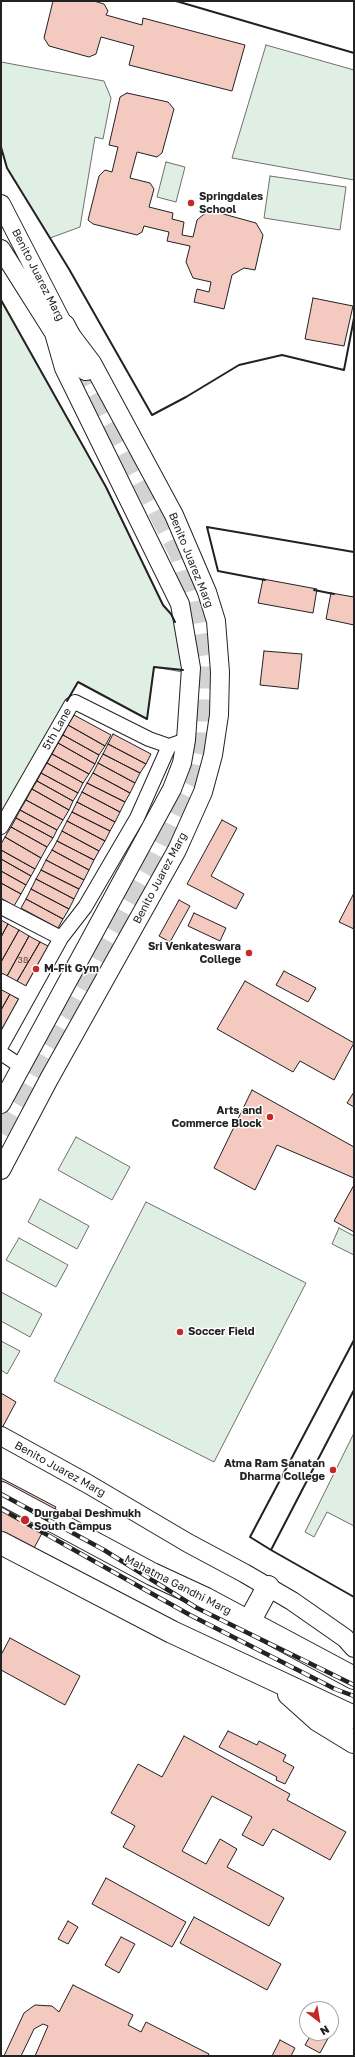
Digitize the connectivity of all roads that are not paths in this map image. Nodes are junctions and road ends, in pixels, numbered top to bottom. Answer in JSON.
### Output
{"nodes":[{"id":1,"x":1,"y":204,"type":"edge"},
{"id":2,"x":1,"y":249,"type":"edge"},
{"id":3,"x":59,"y":330,"type":"junction"},
{"id":4,"x":80,"y":370,"type":"tunnel mouth"},
{"id":5,"x":186,"y":740,"type":"junction"},
{"id":6,"x":169,"y":746,"type":"junction"},
{"id":7,"x":1,"y":827,"type":"edge"},
{"id":8,"x":1,"y":907,"type":"edge"},
{"id":9,"x":61,"y":938,"type":"junction"},
{"id":10,"x":1,"y":981,"type":"edge"},
{"id":11,"x":28,"y":996,"type":"junction"},
{"id":12,"x":1,"y":1046,"type":"edge"},
{"id":13,"x":1,"y":1053,"type":"edge"},
{"id":14,"x":22,"y":1067,"type":"junction"},
{"id":15,"x":1,"y":1104,"type":"edge"},
{"id":16,"x":1,"y":1170,"type":"edge"},
{"id":17,"x":1,"y":1436,"type":"edge"},
{"id":18,"x":1,"y":1493,"type":"edge"},
{"id":19,"x":1,"y":1543,"type":"edge"},
{"id":20,"x":268,"y":1587,"type":"junction"},
{"id":21,"x":249,"y":1622,"type":"junction"},
{"id":22,"x":354,"y":1648,"type":"edge"},
{"id":23,"x":269,"y":1677,"type":"junction"},
{"id":24,"x":354,"y":1678,"type":"edge"},
{"id":25,"x":354,"y":1717,"type":"edge"},
{"id":26,"x":354,"y":1742,"type":"edge"}],
"edges":[{"from":1,"to":3,"type":"street","name":"Benito Juarez Marg"},
{"from":2,"to":3,"type":"street","name":"Benito Juarez Marg"},
{"from":3,"to":4,"type":"main road"},
{"from":3,"to":5,"type":"street","name":"Benito Juarez Marg"},
{"from":3,"to":16,"type":"street","name":"Benito Juarez Marg"},
{"from":5,"to":6,"type":"street"},
{"from":5,"to":14,"type":"street","name":"Benito Juarez Marg"},
{"from":6,"to":7,"type":"street","name":"5th Lane"},
{"from":6,"to":9,"type":"street"},
{"from":8,"to":9,"type":"street"},
{"from":9,"to":11,"type":"street"},
{"from":10,"to":11,"type":"street"},
{"from":11,"to":12,"type":"street"},
{"from":13,"to":14,"type":"street"},
{"from":14,"to":15,"type":"street","name":"Benito Juarez Marg"},
{"from":17,"to":20,"type":"street","name":"Benito Juarez Marg"},
{"from":18,"to":21,"type":"main road","name":"Mahatma Gandhi Marg"},
{"from":19,"to":23,"type":"main road"},
{"from":20,"to":21,"type":"main road"},
{"from":20,"to":22,"type":"street","name":"Benito Juarez Marg"},
{"from":21,"to":24,"type":"main road","name":"Mahatma Gandhi Marg"},
{"from":23,"to":25,"type":"main road"},
{"from":23,"to":26,"type":"main road"}]}
